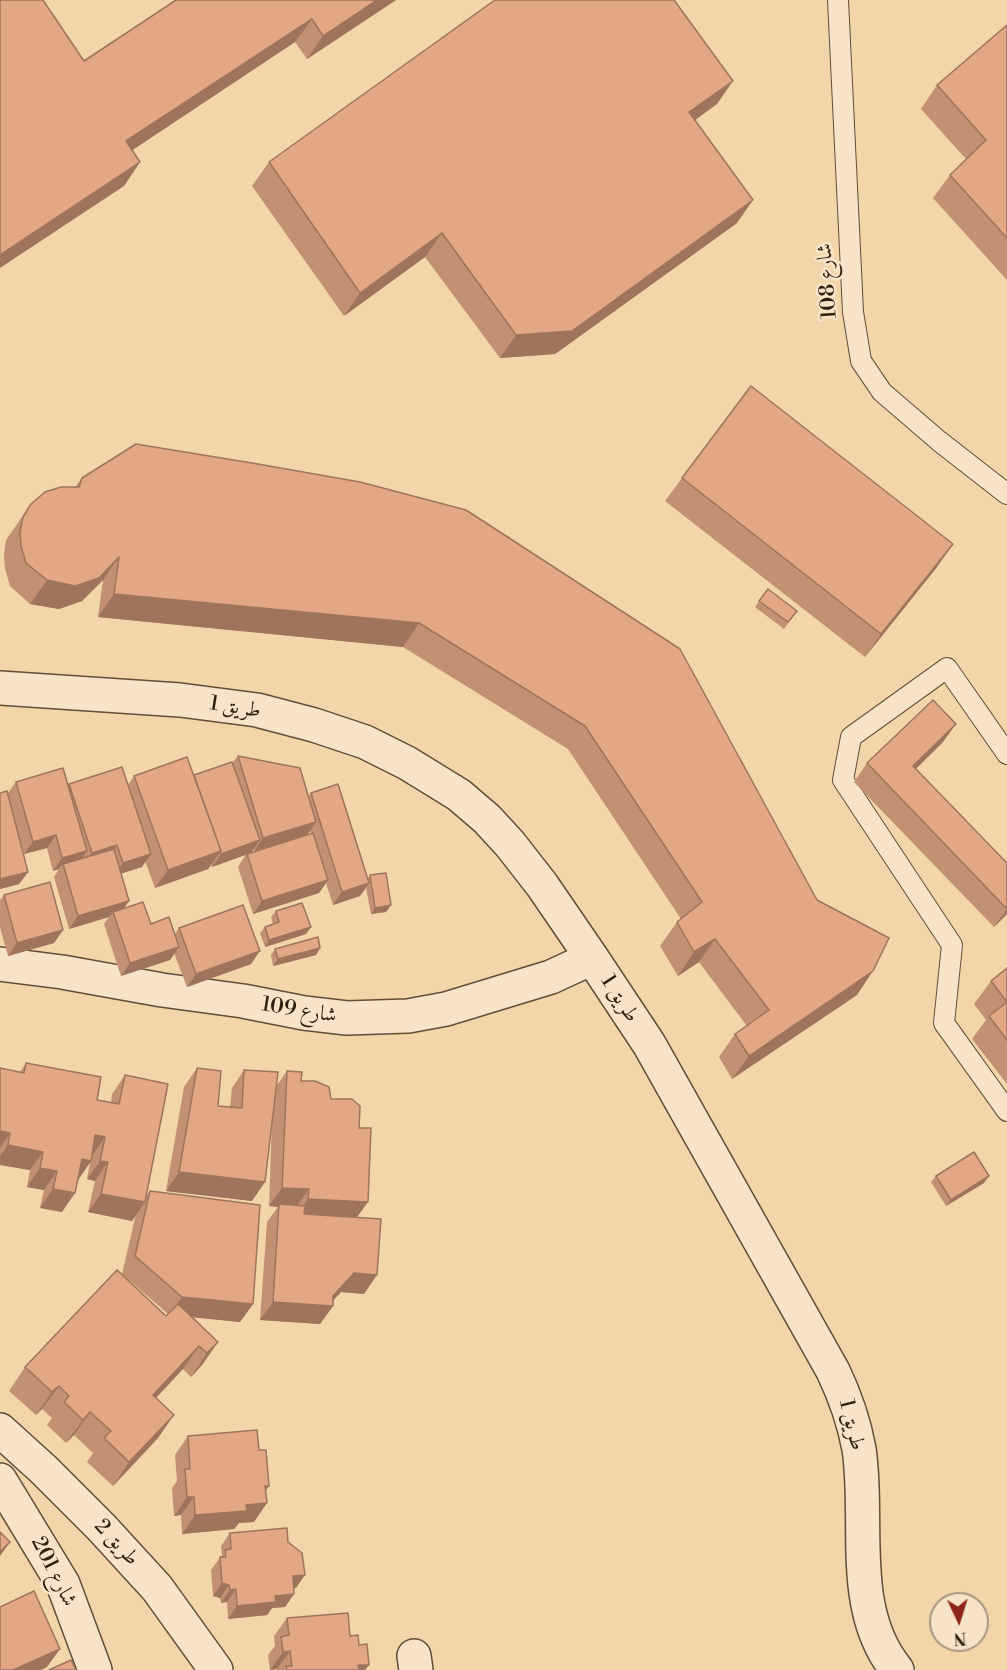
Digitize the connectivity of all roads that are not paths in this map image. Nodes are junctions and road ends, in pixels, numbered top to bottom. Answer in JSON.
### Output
{"nodes":[{"id":1,"x":838,"y":0,"type":"edge"},
{"id":2,"x":1007,"y":494,"type":"edge"},
{"id":3,"x":0,"y":688,"type":"edge"},
{"id":4,"x":1007,"y":754,"type":"edge"},
{"id":5,"x":592,"y":958,"type":"junction"},
{"id":6,"x":0,"y":964,"type":"edge"},
{"id":7,"x":1007,"y":1111,"type":"edge"},
{"id":8,"x":0,"y":1430,"type":"edge"},
{"id":9,"x":0,"y":1480,"type":"edge"},
{"id":10,"x":95,"y":1670,"type":"edge"},
{"id":11,"x":216,"y":1670,"type":"edge"},
{"id":12,"x":897,"y":1670,"type":"edge"}],
"edges":[{"from":1,"to":2,"type":"lane","name":"شارع 108"},
{"from":3,"to":5,"type":"street","name":"طريق 1"},
{"from":4,"to":7,"type":"lane"},
{"from":5,"to":6,"type":"street","name":"شارع 109"},
{"from":5,"to":12,"type":"street","name":"طريق 1"},
{"from":8,"to":11,"type":"street","name":"طريق 2"},
{"from":9,"to":10,"type":"street","name":"شارع 201"}]}
